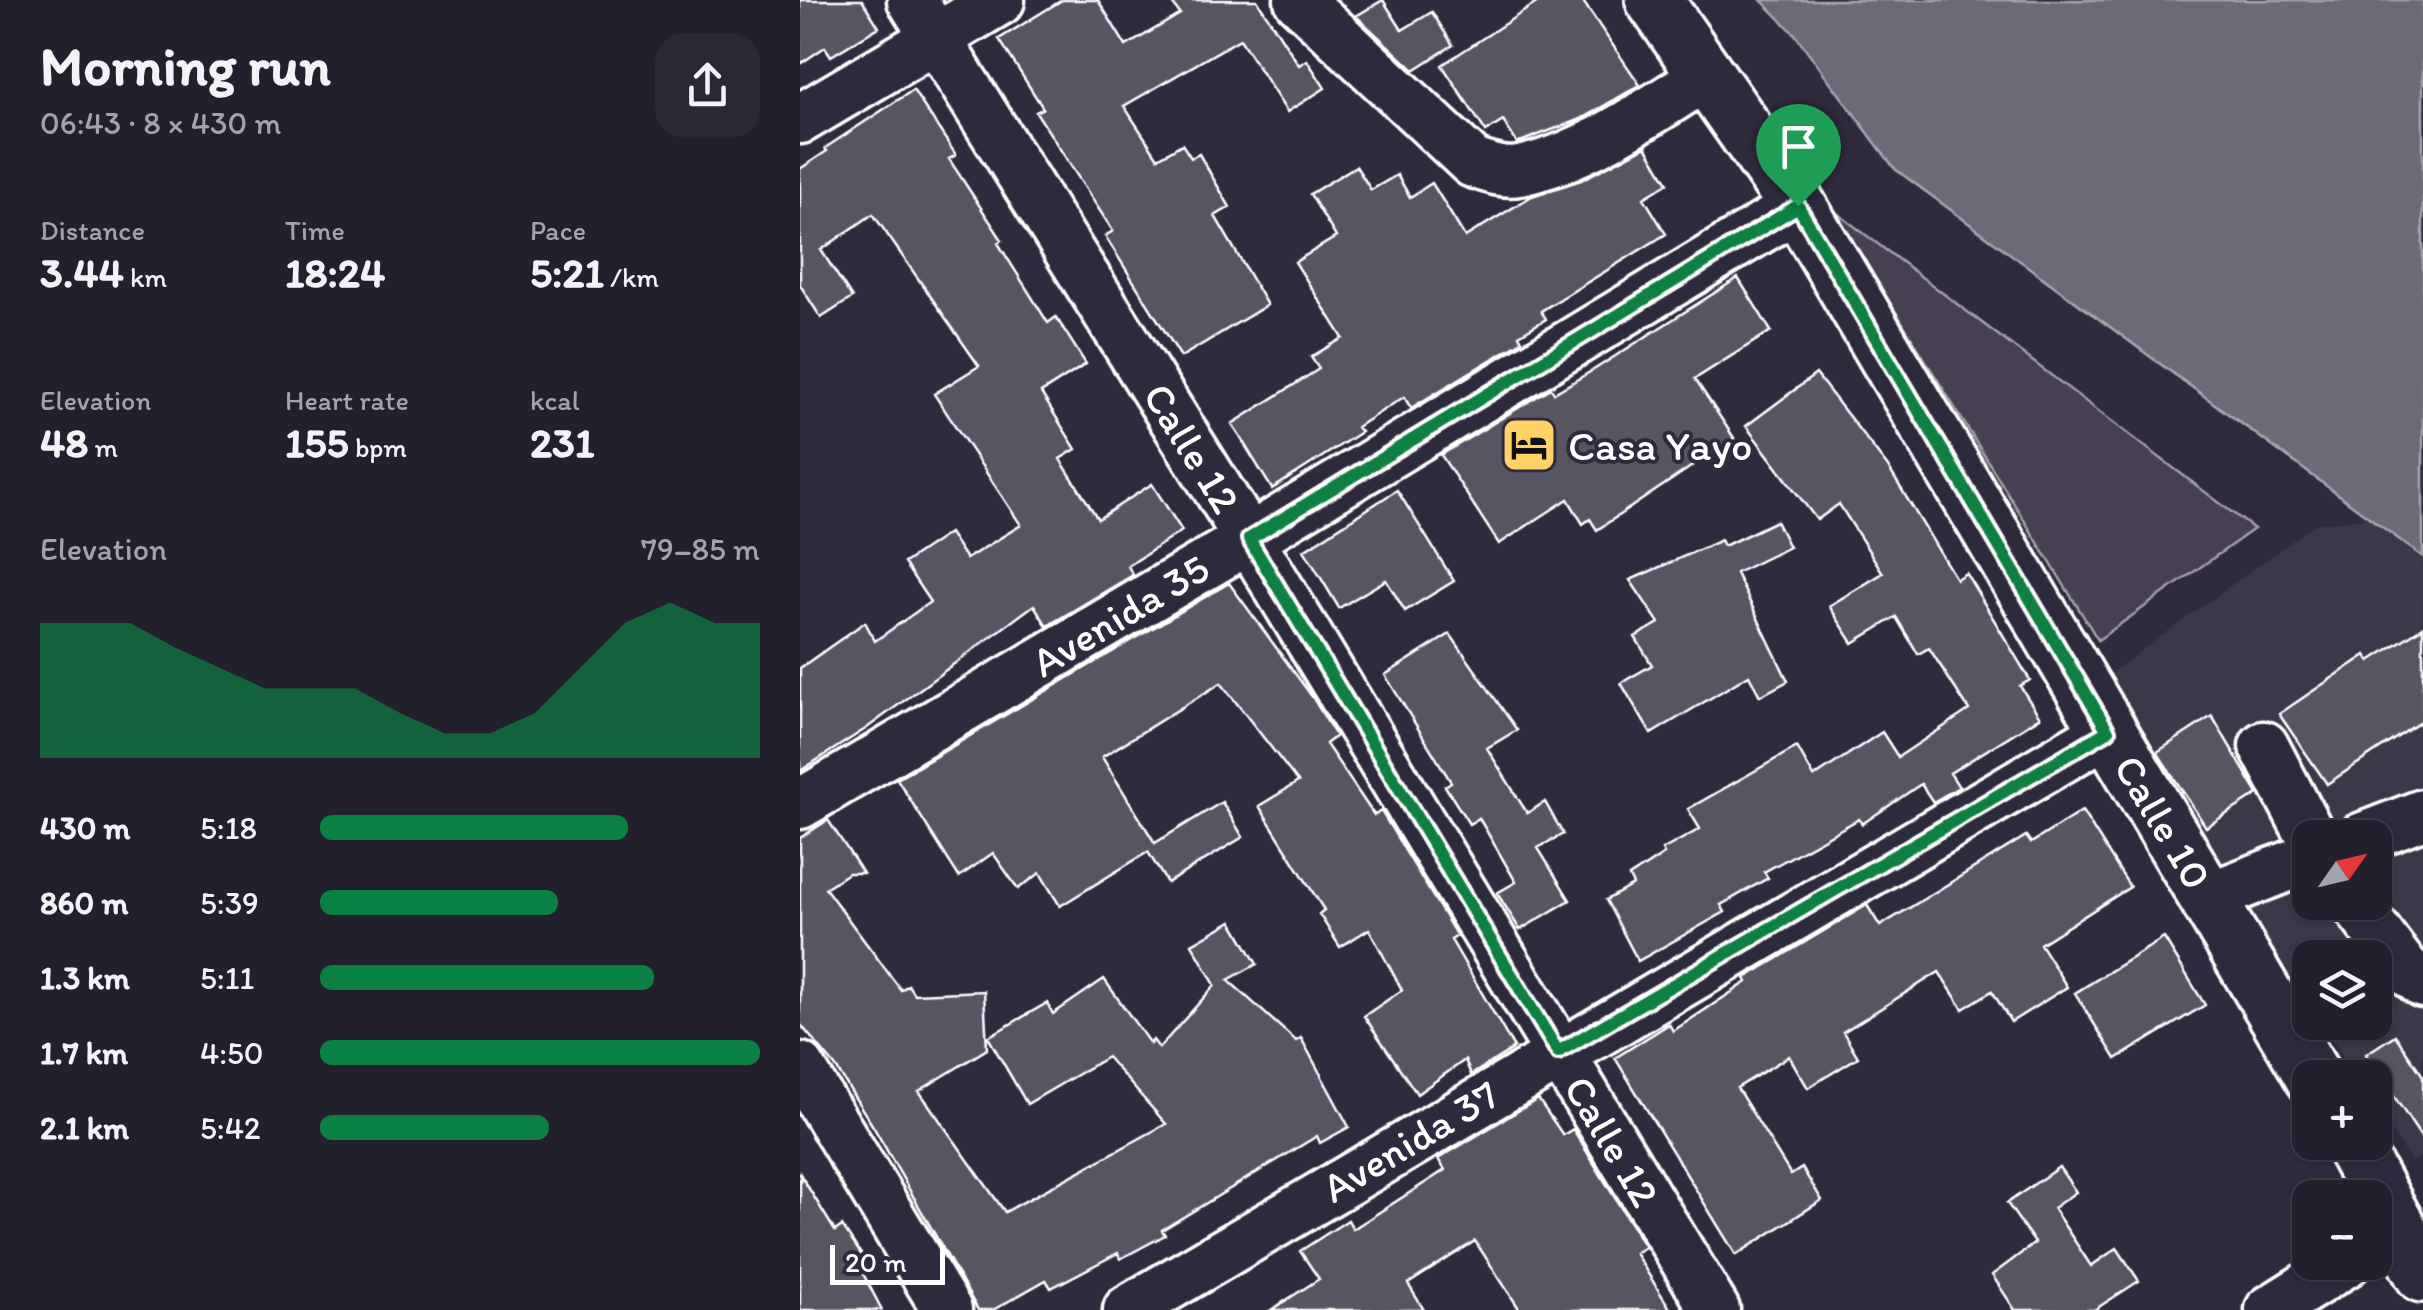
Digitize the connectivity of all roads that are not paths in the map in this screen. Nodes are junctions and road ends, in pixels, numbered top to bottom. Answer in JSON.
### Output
{"nodes":[{"id":1,"x":1000,"y":0,"type":"edge"},
{"id":2,"x":1299,"y":0,"type":"edge"},
{"id":3,"x":1654,"y":0,"type":"edge"},
{"id":4,"x":924,"y":19,"type":"edge"},
{"id":5,"x":1709,"y":74,"type":"junction"},
{"id":6,"x":800,"y":118,"type":"edge"},
{"id":7,"x":1798,"y":206,"type":"junction"},
{"id":8,"x":1249,"y":539,"type":"junction"},
{"id":9,"x":2108,"y":731,"type":"junction"},
{"id":10,"x":2264,"y":746,"type":"dead end"},
{"id":11,"x":800,"y":804,"type":"edge"},
{"id":12,"x":2423,"y":814,"type":"edge"},
{"id":13,"x":2303,"y":820,"type":"edge"},
{"id":14,"x":2392,"y":826,"type":"edge"},
{"id":15,"x":2292,"y":865,"type":"edge"},
{"id":16,"x":2209,"y":897,"type":"junction"},
{"id":17,"x":2368,"y":920,"type":"edge"},
{"id":18,"x":2423,"y":982,"type":"edge"},
{"id":19,"x":1558,"y":1052,"type":"junction"},
{"id":20,"x":2304,"y":1060,"type":"edge"},
{"id":21,"x":800,"y":1067,"type":"edge"},
{"id":22,"x":2362,"y":1160,"type":"edge"},
{"id":23,"x":2406,"y":1241,"type":"edge"},
{"id":24,"x":2319,"y":1280,"type":"edge"},
{"id":25,"x":947,"y":1310,"type":"edge"},
{"id":26,"x":1128,"y":1310,"type":"edge"},
{"id":27,"x":1715,"y":1310,"type":"edge"},
{"id":28,"x":2270,"y":1310,"type":"edge"}],
"edges":[{"from":1,"to":4,"type":"street"},
{"from":2,"to":5,"type":"street"},
{"from":3,"to":5,"type":"main road","name":"Calle 10"},
{"from":4,"to":6,"type":"street"},
{"from":4,"to":8,"type":"street","name":"Calle 12"},
{"from":5,"to":7,"type":"main road","name":"Calle 10"},
{"from":7,"to":8,"type":"street","name":"Avenida 35"},
{"from":7,"to":9,"type":"main road","name":"Calle 10"},
{"from":8,"to":11,"type":"street","name":"Avenida 35"},
{"from":8,"to":19,"type":"street","name":"Calle 12"},
{"from":9,"to":16,"type":"main road","name":"Calle 10"},
{"from":9,"to":19,"type":"street","name":"Avenida 37"},
{"from":10,"to":13,"type":"street"},
{"from":12,"to":14,"type":"street"},
{"from":15,"to":16,"type":"street"},
{"from":16,"to":20,"type":"main road","name":"Calle 10"},
{"from":17,"to":18,"type":"street"},
{"from":19,"to":26,"type":"street","name":"Avenida 37"},
{"from":19,"to":27,"type":"street","name":"Calle 12"},
{"from":21,"to":25,"type":"street"},
{"from":22,"to":23,"type":"main road"},
{"from":24,"to":28,"type":"street"}]}
